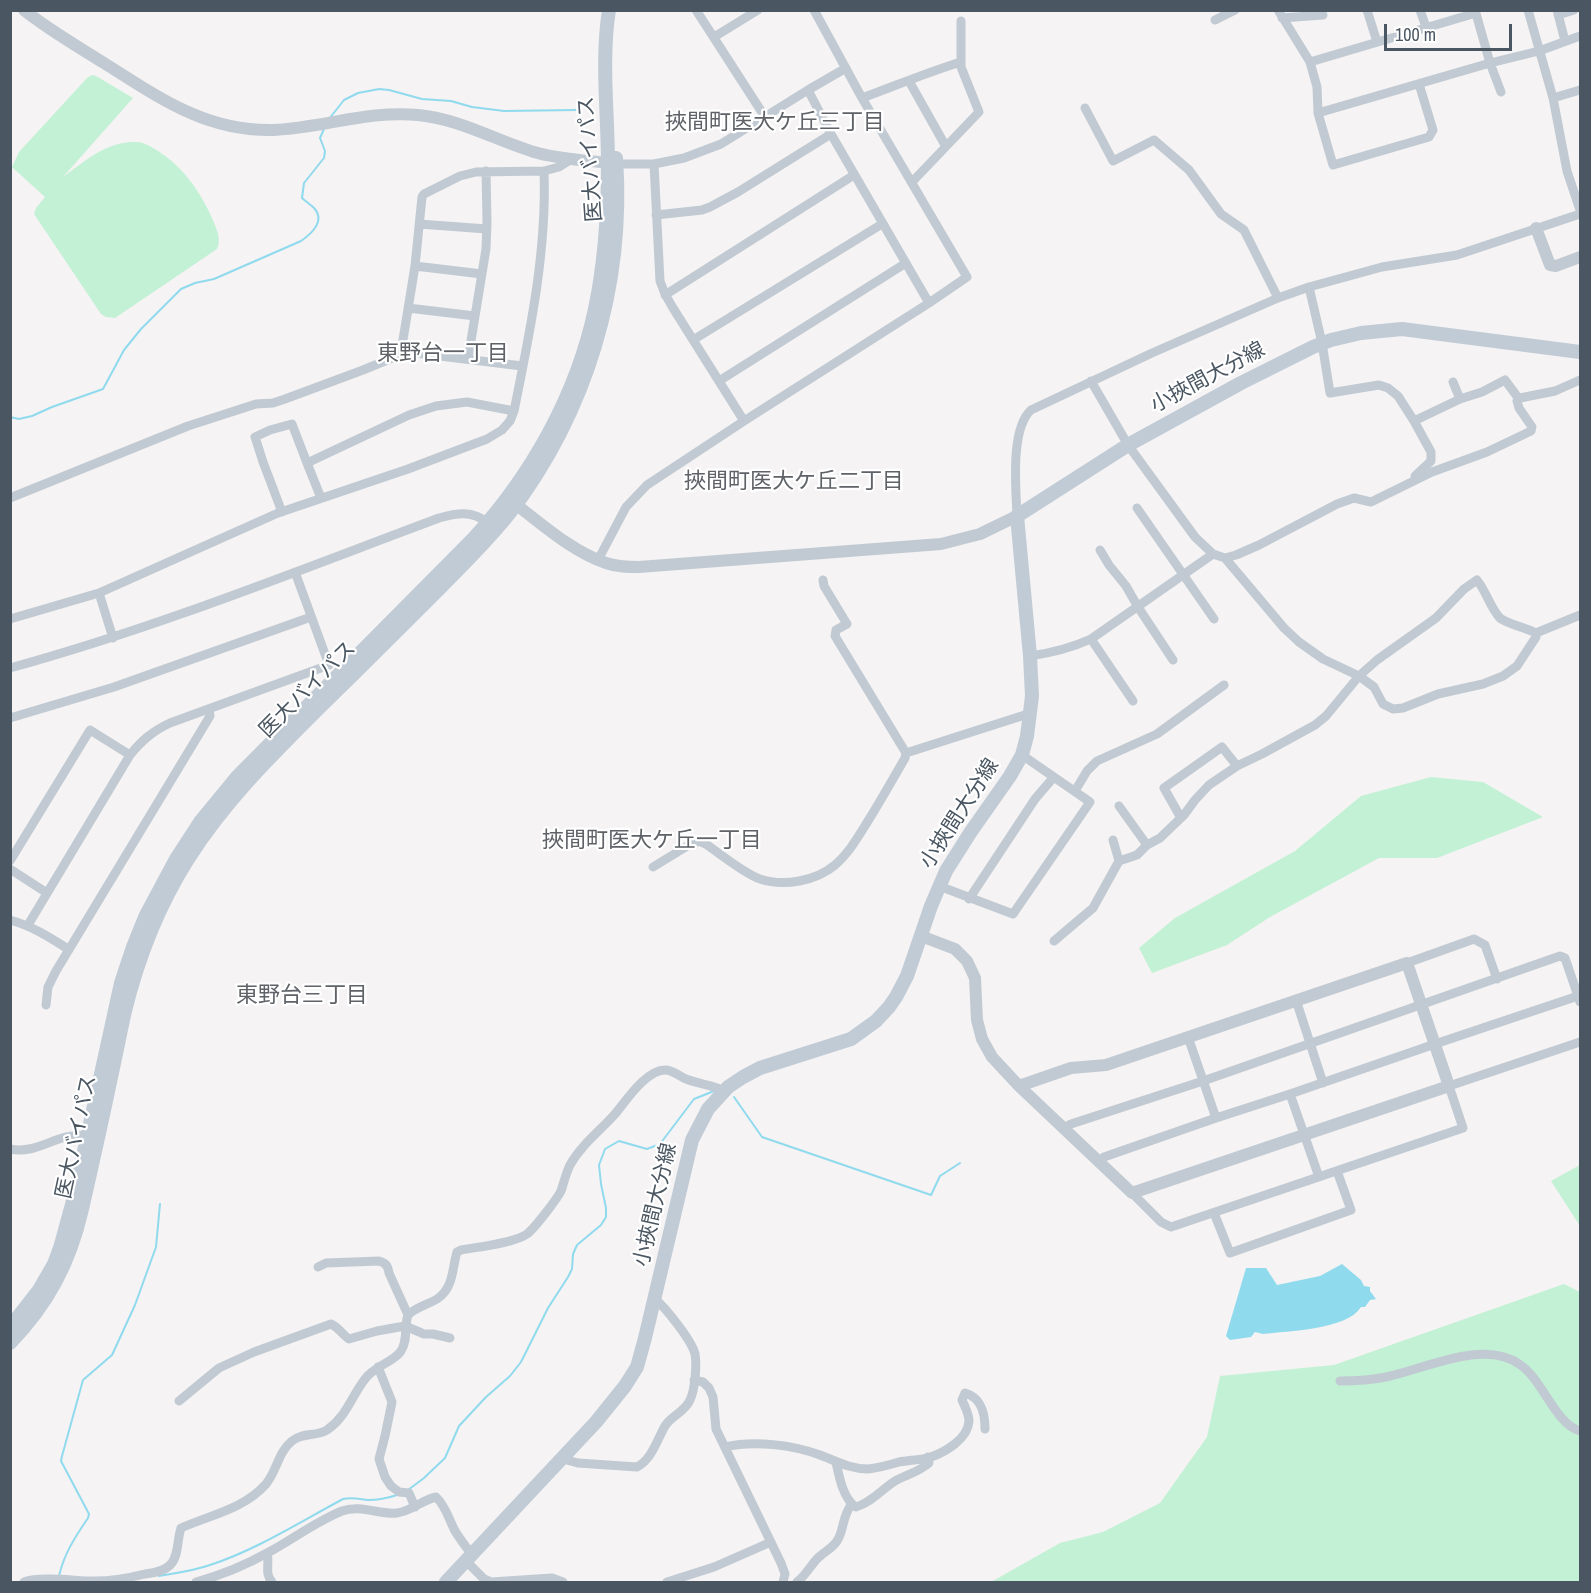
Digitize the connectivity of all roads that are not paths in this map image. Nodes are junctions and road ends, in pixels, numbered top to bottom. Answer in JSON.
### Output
{"nodes":[{"id":1,"x":24,"y":10,"type":"edge"},
{"id":2,"x":609,"y":10,"type":"edge"},
{"id":3,"x":696,"y":10,"type":"edge"},
{"id":4,"x":758,"y":10,"type":"edge"},
{"id":5,"x":814,"y":10,"type":"edge"},
{"id":6,"x":1236,"y":10,"type":"edge"},
{"id":7,"x":1367,"y":10,"type":"edge"},
{"id":8,"x":1420,"y":10,"type":"edge"},
{"id":9,"x":1528,"y":10,"type":"edge"},
{"id":10,"x":1574,"y":10,"type":"edge"},
{"id":11,"x":1475,"y":12,"type":"edge"},
{"id":12,"x":1558,"y":13,"type":"edge"},
{"id":13,"x":1280,"y":14,"type":"edge"},
{"id":14,"x":1323,"y":15,"type":"dead end"},
{"id":15,"x":1215,"y":20,"type":"dead end"},
{"id":16,"x":961,"y":21,"type":"dead end"},
{"id":17,"x":1426,"y":27,"type":"junction"},
{"id":18,"x":1581,"y":36,"type":"edge"},
{"id":19,"x":714,"y":37,"type":"junction"},
{"id":20,"x":1565,"y":41,"type":"junction"},
{"id":21,"x":1377,"y":42,"type":"junction"},
{"id":22,"x":1539,"y":51,"type":"junction"},
{"id":23,"x":961,"y":62,"type":"junction"},
{"id":24,"x":1310,"y":62,"type":"junction"},
{"id":25,"x":1490,"y":63,"type":"junction"},
{"id":26,"x":846,"y":68,"type":"junction"},
{"id":27,"x":909,"y":81,"type":"junction"},
{"id":28,"x":1419,"y":84,"type":"junction"},
{"id":29,"x":808,"y":90,"type":"junction"},
{"id":30,"x":1581,"y":90,"type":"edge"},
{"id":31,"x":1501,"y":92,"type":"dead end"},
{"id":32,"x":862,"y":98,"type":"junction"},
{"id":33,"x":1553,"y":98,"type":"junction"},
{"id":34,"x":1085,"y":108,"type":"dead end"},
{"id":35,"x":1318,"y":113,"type":"junction"},
{"id":36,"x":765,"y":117,"type":"junction"},
{"id":37,"x":831,"y":134,"type":"junction"},
{"id":38,"x":945,"y":145,"type":"junction"},
{"id":39,"x":570,"y":159,"type":"junction"},
{"id":40,"x":612,"y":163,"type":"junction"},
{"id":41,"x":654,"y":164,"type":"junction"},
{"id":42,"x":486,"y":171,"type":"junction"},
{"id":43,"x":544,"y":171,"type":"junction"},
{"id":44,"x":854,"y":175,"type":"junction"},
{"id":45,"x":912,"y":182,"type":"junction"},
{"id":46,"x":1581,"y":212,"type":"edge"},
{"id":47,"x":656,"y":215,"type":"junction"},
{"id":48,"x":419,"y":224,"type":"junction"},
{"id":49,"x":882,"y":224,"type":"junction"},
{"id":50,"x":1536,"y":228,"type":"junction"},
{"id":51,"x":487,"y":229,"type":"junction"},
{"id":52,"x":1581,"y":257,"type":"edge"},
{"id":53,"x":906,"y":263,"type":"junction"},
{"id":54,"x":415,"y":266,"type":"junction"},
{"id":55,"x":482,"y":274,"type":"junction"},
{"id":56,"x":1310,"y":287,"type":"junction"},
{"id":57,"x":665,"y":295,"type":"junction"},
{"id":58,"x":1278,"y":298,"type":"junction"},
{"id":59,"x":929,"y":303,"type":"junction"},
{"id":60,"x":408,"y":308,"type":"junction"},
{"id":61,"x":475,"y":316,"type":"junction"},
{"id":62,"x":693,"y":340,"type":"junction"},
{"id":63,"x":1322,"y":343,"type":"junction"},
{"id":64,"x":1581,"y":352,"type":"edge"},
{"id":65,"x":402,"y":354,"type":"junction"},
{"id":66,"x":468,"y":359,"type":"junction"},
{"id":67,"x":522,"y":366,"type":"junction"},
{"id":68,"x":1581,"y":380,"type":"edge"},
{"id":69,"x":719,"y":381,"type":"junction"},
{"id":70,"x":1091,"y":381,"type":"junction"},
{"id":71,"x":1454,"y":382,"type":"dead end"},
{"id":72,"x":1460,"y":399,"type":"junction"},
{"id":73,"x":1519,"y":399,"type":"junction"},
{"id":74,"x":514,"y":411,"type":"junction"},
{"id":75,"x":744,"y":421,"type":"junction"},
{"id":76,"x":1414,"y":422,"type":"junction"},
{"id":77,"x":1128,"y":445,"type":"junction"},
{"id":78,"x":308,"y":463,"type":"junction"},
{"id":79,"x":1408,"y":483,"type":"junction"},
{"id":80,"x":10,"y":498,"type":"edge"},
{"id":81,"x":321,"y":498,"type":"junction"},
{"id":82,"x":512,"y":501,"type":"junction"},
{"id":83,"x":1137,"y":508,"type":"dead end"},
{"id":84,"x":282,"y":512,"type":"junction"},
{"id":85,"x":1017,"y":516,"type":"junction"},
{"id":86,"x":488,"y":523,"type":"junction"},
{"id":87,"x":1100,"y":550,"type":"dead end"},
{"id":88,"x":1213,"y":554,"type":"junction"},
{"id":89,"x":1225,"y":558,"type":"junction"},
{"id":90,"x":598,"y":560,"type":"junction"},
{"id":91,"x":295,"y":572,"type":"junction"},
{"id":92,"x":1183,"y":576,"type":"junction"},
{"id":93,"x":823,"y":580,"type":"dead end"},
{"id":94,"x":99,"y":593,"type":"junction"},
{"id":95,"x":1138,"y":607,"type":"junction"},
{"id":96,"x":1581,"y":615,"type":"edge"},
{"id":97,"x":311,"y":617,"type":"junction"},
{"id":98,"x":10,"y":619,"type":"edge"},
{"id":99,"x":1214,"y":619,"type":"dead end"},
{"id":100,"x":1536,"y":633,"type":"junction"},
{"id":101,"x":112,"y":638,"type":"junction"},
{"id":102,"x":1090,"y":639,"type":"junction"},
{"id":103,"x":1030,"y":656,"type":"junction"},
{"id":104,"x":1173,"y":660,"type":"dead end"},
{"id":105,"x":10,"y":668,"type":"edge"},
{"id":106,"x":1359,"y":676,"type":"junction"},
{"id":107,"x":1224,"y":685,"type":"dead end"},
{"id":108,"x":1133,"y":701,"type":"dead end"},
{"id":109,"x":209,"y":709,"type":"junction"},
{"id":110,"x":1031,"y":713,"type":"junction"},
{"id":111,"x":10,"y":718,"type":"edge"},
{"id":112,"x":906,"y":753,"type":"junction"},
{"id":113,"x":130,"y":755,"type":"junction"},
{"id":114,"x":1022,"y":755,"type":"junction"},
{"id":115,"x":1237,"y":766,"type":"junction"},
{"id":116,"x":1053,"y":777,"type":"junction"},
{"id":117,"x":1075,"y":791,"type":"junction"},
{"id":118,"x":1119,"y":806,"type":"dead end"},
{"id":119,"x":1181,"y":818,"type":"junction"},
{"id":120,"x":1113,"y":840,"type":"dead end"},
{"id":121,"x":1147,"y":845,"type":"junction"},
{"id":122,"x":10,"y":861,"type":"edge"},
{"id":123,"x":1119,"y":861,"type":"junction"},
{"id":124,"x":653,"y":867,"type":"dead end"},
{"id":125,"x":10,"y":869,"type":"edge"},
{"id":126,"x":939,"y":886,"type":"junction"},
{"id":127,"x":47,"y":893,"type":"junction"},
{"id":128,"x":969,"y":899,"type":"junction"},
{"id":129,"x":10,"y":920,"type":"edge"},
{"id":130,"x":28,"y":925,"type":"junction"},
{"id":131,"x":921,"y":936,"type":"junction"},
{"id":132,"x":1054,"y":941,"type":"dead end"},
{"id":133,"x":68,"y":949,"type":"junction"},
{"id":134,"x":1407,"y":963,"type":"junction"},
{"id":135,"x":1497,"y":979,"type":"junction"},
{"id":136,"x":1579,"y":999,"type":"edge"},
{"id":137,"x":1296,"y":1000,"type":"junction"},
{"id":138,"x":46,"y":1005,"type":"dead end"},
{"id":139,"x":1422,"y":1005,"type":"junction"},
{"id":140,"x":1188,"y":1037,"type":"junction"},
{"id":141,"x":1581,"y":1042,"type":"edge"},
{"id":142,"x":1311,"y":1043,"type":"junction"},
{"id":143,"x":1435,"y":1044,"type":"junction"},
{"id":144,"x":1203,"y":1081,"type":"junction"},
{"id":145,"x":1323,"y":1083,"type":"junction"},
{"id":146,"x":1019,"y":1086,"type":"junction"},
{"id":147,"x":1449,"y":1086,"type":"junction"},
{"id":148,"x":725,"y":1091,"type":"junction"},
{"id":149,"x":1290,"y":1094,"type":"junction"},
{"id":150,"x":1216,"y":1118,"type":"junction"},
{"id":151,"x":1064,"y":1128,"type":"junction"},
{"id":152,"x":84,"y":1136,"type":"dead end"},
{"id":153,"x":1305,"y":1136,"type":"junction"},
{"id":154,"x":10,"y":1149,"type":"edge"},
{"id":155,"x":1098,"y":1162,"type":"junction"},
{"id":156,"x":1337,"y":1171,"type":"junction"},
{"id":157,"x":1319,"y":1178,"type":"junction"},
{"id":158,"x":1132,"y":1193,"type":"junction"},
{"id":159,"x":1214,"y":1214,"type":"junction"},
{"id":160,"x":318,"y":1267,"type":"dead end"},
{"id":161,"x":655,"y":1299,"type":"junction"},
{"id":162,"x":408,"y":1315,"type":"junction"},
{"id":163,"x":405,"y":1326,"type":"junction"},
{"id":164,"x":10,"y":1328,"type":"edge"},
{"id":165,"x":450,"y":1338,"type":"dead end"},
{"id":166,"x":10,"y":1343,"type":"edge"},
{"id":167,"x":378,"y":1367,"type":"junction"},
{"id":168,"x":694,"y":1380,"type":"junction"},
{"id":169,"x":1340,"y":1381,"type":"dead end"},
{"id":170,"x":179,"y":1401,"type":"dead end"},
{"id":171,"x":985,"y":1429,"type":"dead end"},
{"id":172,"x":1581,"y":1431,"type":"edge"},
{"id":173,"x":725,"y":1447,"type":"junction"},
{"id":174,"x":928,"y":1457,"type":"junction"},
{"id":175,"x":563,"y":1459,"type":"junction"},
{"id":176,"x":836,"y":1462,"type":"junction"},
{"id":177,"x":851,"y":1505,"type":"junction"},
{"id":178,"x":415,"y":1507,"type":"junction"},
{"id":179,"x":771,"y":1542,"type":"junction"},
{"id":180,"x":267,"y":1553,"type":"junction"},
{"id":181,"x":469,"y":1558,"type":"junction"},
{"id":182,"x":81,"y":1581,"type":"edge"},
{"id":183,"x":24,"y":1582,"type":"edge"},
{"id":184,"x":196,"y":1582,"type":"edge"},
{"id":185,"x":272,"y":1582,"type":"edge"},
{"id":186,"x":446,"y":1582,"type":"edge"},
{"id":187,"x":563,"y":1582,"type":"edge"},
{"id":188,"x":667,"y":1582,"type":"edge"},
{"id":189,"x":783,"y":1582,"type":"edge"},
{"id":190,"x":797,"y":1582,"type":"edge"}],
"edges":[{"from":1,"to":39,"type":"street"},
{"from":2,"to":40,"type":"main road","name":"医大バイパス"},
{"from":3,"to":19,"type":"street"},
{"from":4,"to":19,"type":"street"},
{"from":5,"to":26,"type":"street"},
{"from":6,"to":15,"type":"street"},
{"from":7,"to":21,"type":"street"},
{"from":8,"to":17,"type":"street"},
{"from":9,"to":22,"type":"street"},
{"from":10,"to":12,"type":"street"},
{"from":11,"to":17,"type":"street"},
{"from":11,"to":25,"type":"street"},
{"from":12,"to":20,"type":"street"},
{"from":13,"to":14,"type":"street"},
{"from":13,"to":24,"type":"street"},
{"from":16,"to":23,"type":"street"},
{"from":17,"to":21,"type":"street"},
{"from":18,"to":20,"type":"street"},
{"from":19,"to":36,"type":"street"},
{"from":20,"to":22,"type":"street"},
{"from":21,"to":24,"type":"street"},
{"from":22,"to":25,"type":"street"},
{"from":22,"to":33,"type":"street"},
{"from":23,"to":27,"type":"street"},
{"from":23,"to":38,"type":"street"},
{"from":24,"to":35,"type":"street"},
{"from":25,"to":28,"type":"street"},
{"from":25,"to":31,"type":"street"},
{"from":26,"to":29,"type":"street"},
{"from":26,"to":32,"type":"street"},
{"from":27,"to":32,"type":"street"},
{"from":27,"to":38,"type":"street"},
{"from":28,"to":35,"type":"street"},
{"from":28,"to":35,"type":"street"},
{"from":29,"to":36,"type":"street"},
{"from":29,"to":37,"type":"street"},
{"from":30,"to":33,"type":"street"},
{"from":32,"to":45,"type":"street"},
{"from":33,"to":46,"type":"street"},
{"from":34,"to":58,"type":"street"},
{"from":36,"to":41,"type":"street"},
{"from":37,"to":44,"type":"street"},
{"from":37,"to":47,"type":"street"},
{"from":38,"to":45,"type":"street"},
{"from":39,"to":40,"type":"street"},
{"from":39,"to":43,"type":"street"},
{"from":40,"to":41,"type":"street"},
{"from":40,"to":82,"type":"main road","name":"医大バイパス"},
{"from":41,"to":47,"type":"street"},
{"from":42,"to":43,"type":"street"},
{"from":42,"to":48,"type":"street"},
{"from":42,"to":51,"type":"street"},
{"from":43,"to":67,"type":"street"},
{"from":44,"to":49,"type":"street"},
{"from":44,"to":57,"type":"street"},
{"from":45,"to":59,"type":"street"},
{"from":46,"to":50,"type":"street"},
{"from":47,"to":57,"type":"street"},
{"from":48,"to":51,"type":"street"},
{"from":48,"to":54,"type":"street"},
{"from":49,"to":53,"type":"street"},
{"from":49,"to":62,"type":"street"},
{"from":50,"to":52,"type":"street"},
{"from":50,"to":56,"type":"street"},
{"from":51,"to":55,"type":"street"},
{"from":53,"to":59,"type":"street"},
{"from":53,"to":69,"type":"street"},
{"from":54,"to":55,"type":"street"},
{"from":54,"to":60,"type":"street"},
{"from":55,"to":61,"type":"street"},
{"from":56,"to":58,"type":"street"},
{"from":56,"to":63,"type":"street"},
{"from":57,"to":62,"type":"street"},
{"from":58,"to":70,"type":"street"},
{"from":59,"to":75,"type":"street"},
{"from":60,"to":61,"type":"street"},
{"from":60,"to":65,"type":"street"},
{"from":61,"to":66,"type":"street"},
{"from":62,"to":69,"type":"street"},
{"from":63,"to":64,"type":"main road","name":"小挾間大分線"},
{"from":63,"to":76,"type":"street"},
{"from":63,"to":77,"type":"main road","name":"小挾間大分線"},
{"from":65,"to":66,"type":"street"},
{"from":65,"to":80,"type":"street"},
{"from":66,"to":67,"type":"street"},
{"from":67,"to":74,"type":"street"},
{"from":68,"to":73,"type":"street"},
{"from":69,"to":75,"type":"street"},
{"from":70,"to":77,"type":"street"},
{"from":70,"to":85,"type":"street"},
{"from":71,"to":72,"type":"street"},
{"from":72,"to":73,"type":"street"},
{"from":72,"to":76,"type":"street"},
{"from":73,"to":79,"type":"street"},
{"from":74,"to":78,"type":"street"},
{"from":74,"to":81,"type":"street"},
{"from":75,"to":90,"type":"street"},
{"from":76,"to":79,"type":"street"},
{"from":77,"to":85,"type":"main road","name":"小挾間大分線"},
{"from":77,"to":88,"type":"street"},
{"from":78,"to":81,"type":"street"},
{"from":78,"to":84,"type":"street"},
{"from":79,"to":89,"type":"street"},
{"from":81,"to":84,"type":"street"},
{"from":82,"to":86,"type":"main road","name":"医大バイパス"},
{"from":82,"to":90,"type":"street"},
{"from":82,"to":166,"type":"main road","name":"医大バイパス"},
{"from":83,"to":92,"type":"street"},
{"from":84,"to":94,"type":"street"},
{"from":85,"to":90,"type":"street"},
{"from":85,"to":103,"type":"main road","name":"小挾間大分線"},
{"from":86,"to":91,"type":"street"},
{"from":86,"to":164,"type":"main road","name":"医大バイパス"},
{"from":87,"to":95,"type":"street"},
{"from":88,"to":89,"type":"street"},
{"from":88,"to":92,"type":"street"},
{"from":89,"to":106,"type":"street"},
{"from":91,"to":97,"type":"street"},
{"from":91,"to":101,"type":"street"},
{"from":92,"to":95,"type":"street"},
{"from":92,"to":99,"type":"street"},
{"from":93,"to":112,"type":"street"},
{"from":94,"to":98,"type":"street"},
{"from":94,"to":101,"type":"street"},
{"from":95,"to":102,"type":"street"},
{"from":95,"to":104,"type":"street"},
{"from":96,"to":100,"type":"street"},
{"from":97,"to":109,"type":"street"},
{"from":97,"to":111,"type":"street"},
{"from":100,"to":106,"type":"street"},
{"from":100,"to":106,"type":"street"},
{"from":101,"to":105,"type":"street"},
{"from":102,"to":103,"type":"street"},
{"from":102,"to":108,"type":"street"},
{"from":103,"to":110,"type":"main road","name":"小挾間大分線"},
{"from":106,"to":115,"type":"street"},
{"from":107,"to":117,"type":"street"},
{"from":109,"to":113,"type":"street"},
{"from":109,"to":133,"type":"street"},
{"from":110,"to":112,"type":"street"},
{"from":110,"to":114,"type":"main road","name":"小挾間大分線"},
{"from":112,"to":124,"type":"street"},
{"from":113,"to":122,"type":"street"},
{"from":113,"to":127,"type":"street"},
{"from":114,"to":116,"type":"street"},
{"from":114,"to":126,"type":"main road","name":"小挾間大分線"},
{"from":115,"to":119,"type":"street"},
{"from":115,"to":119,"type":"street"},
{"from":116,"to":117,"type":"street"},
{"from":116,"to":128,"type":"street"},
{"from":117,"to":128,"type":"street"},
{"from":118,"to":121,"type":"street"},
{"from":119,"to":121,"type":"street"},
{"from":120,"to":123,"type":"street"},
{"from":121,"to":123,"type":"street"},
{"from":123,"to":132,"type":"street"},
{"from":125,"to":127,"type":"street"},
{"from":126,"to":128,"type":"street"},
{"from":126,"to":131,"type":"main road","name":"小挾間大分線"},
{"from":127,"to":130,"type":"street"},
{"from":129,"to":130,"type":"street"},
{"from":130,"to":133,"type":"street"},
{"from":131,"to":146,"type":"street"},
{"from":131,"to":148,"type":"main road","name":"小挾間大分線"},
{"from":133,"to":138,"type":"street"},
{"from":134,"to":135,"type":"street"},
{"from":134,"to":137,"type":"street"},
{"from":134,"to":139,"type":"street"},
{"from":135,"to":136,"type":"street"},
{"from":135,"to":139,"type":"street"},
{"from":136,"to":143,"type":"street"},
{"from":137,"to":140,"type":"street"},
{"from":137,"to":142,"type":"street"},
{"from":139,"to":142,"type":"street"},
{"from":139,"to":143,"type":"street"},
{"from":140,"to":144,"type":"street"},
{"from":140,"to":146,"type":"street"},
{"from":141,"to":147,"type":"street"},
{"from":142,"to":144,"type":"street"},
{"from":142,"to":145,"type":"street"},
{"from":143,"to":145,"type":"street"},
{"from":143,"to":147,"type":"street"},
{"from":144,"to":150,"type":"street"},
{"from":144,"to":151,"type":"street"},
{"from":145,"to":149,"type":"street"},
{"from":146,"to":151,"type":"street"},
{"from":147,"to":153,"type":"street"},
{"from":147,"to":156,"type":"street"},
{"from":148,"to":161,"type":"main road","name":"小挾間大分線"},
{"from":148,"to":162,"type":"street"},
{"from":149,"to":150,"type":"street"},
{"from":149,"to":153,"type":"street"},
{"from":150,"to":155,"type":"street"},
{"from":151,"to":155,"type":"street"},
{"from":152,"to":154,"type":"street"},
{"from":153,"to":157,"type":"street"},
{"from":153,"to":158,"type":"street"},
{"from":155,"to":158,"type":"street"},
{"from":156,"to":157,"type":"street"},
{"from":156,"to":159,"type":"street"},
{"from":157,"to":159,"type":"street"},
{"from":158,"to":159,"type":"street"},
{"from":160,"to":162,"type":"street"},
{"from":161,"to":168,"type":"street"},
{"from":161,"to":175,"type":"main road","name":"小挾間大分線"},
{"from":162,"to":163,"type":"street"},
{"from":163,"to":165,"type":"street"},
{"from":163,"to":167,"type":"street"},
{"from":163,"to":170,"type":"street"},
{"from":167,"to":178,"type":"street"},
{"from":167,"to":182,"type":"street"},
{"from":168,"to":173,"type":"street"},
{"from":168,"to":175,"type":"street"},
{"from":169,"to":172,"type":"street"},
{"from":171,"to":174,"type":"street"},
{"from":173,"to":176,"type":"street"},
{"from":173,"to":179,"type":"street"},
{"from":174,"to":176,"type":"street"},
{"from":174,"to":177,"type":"street"},
{"from":175,"to":181,"type":"main road","name":"小挾間大分線"},
{"from":176,"to":177,"type":"street"},
{"from":177,"to":190,"type":"street"},
{"from":178,"to":180,"type":"street"},
{"from":178,"to":181,"type":"street"},
{"from":179,"to":188,"type":"street"},
{"from":179,"to":189,"type":"street"},
{"from":180,"to":184,"type":"street"},
{"from":180,"to":185,"type":"street"},
{"from":181,"to":186,"type":"main road","name":"小挾間大分線"},
{"from":181,"to":187,"type":"street"},
{"from":182,"to":183,"type":"street"}]}
